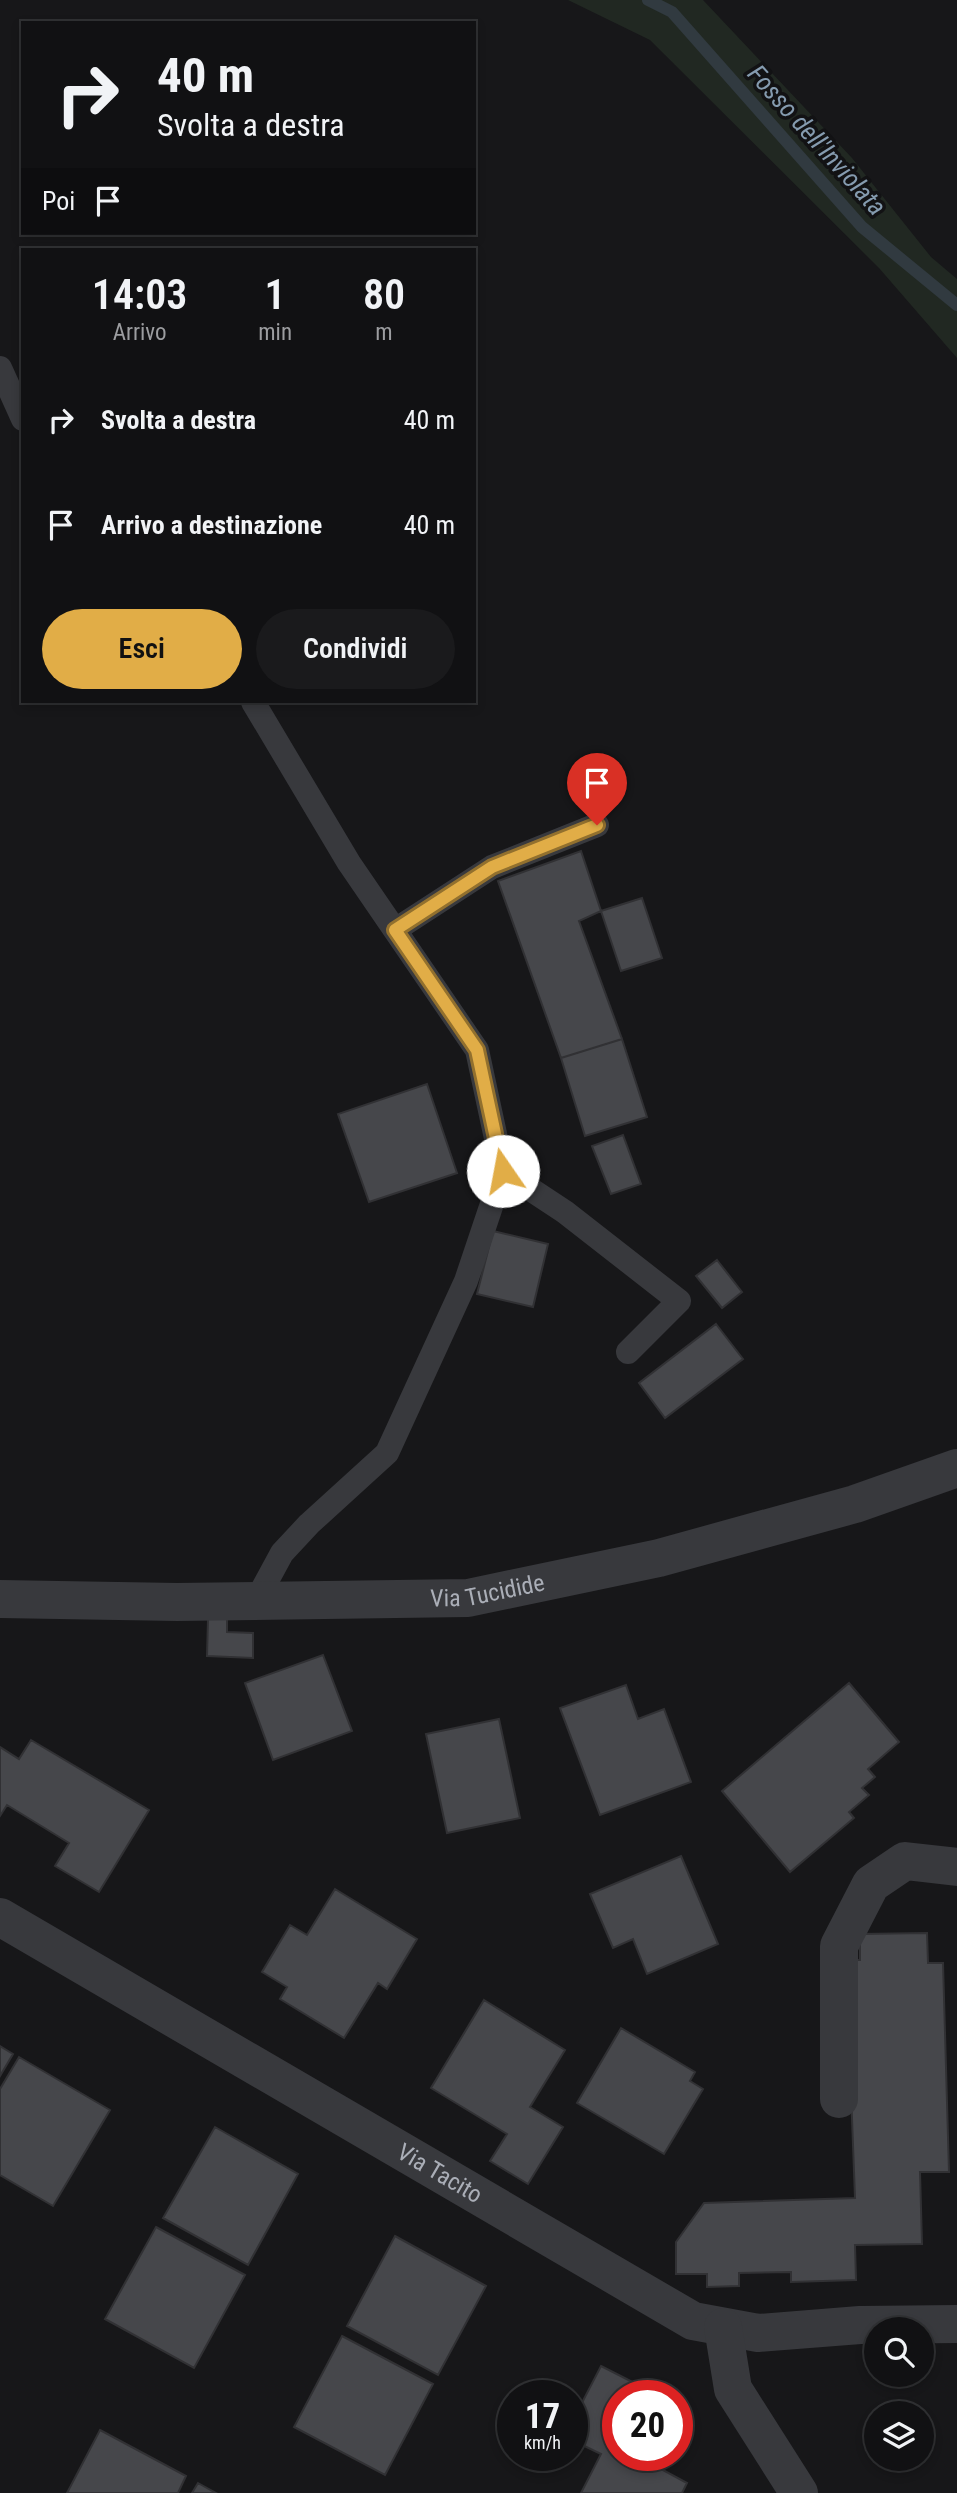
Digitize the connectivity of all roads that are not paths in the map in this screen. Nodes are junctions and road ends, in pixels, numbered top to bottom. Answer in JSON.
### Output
{"nodes":[{"id":1,"x":0,"y":368,"type":"edge"},
{"id":2,"x":21,"y":415,"type":"edge"},
{"id":3,"x":254,"y":703,"type":"edge"},
{"id":4,"x":597,"y":825,"type":"dead end"},
{"id":5,"x":395,"y":930,"type":"junction"},
{"id":6,"x":503,"y":1171,"type":"junction"},
{"id":7,"x":628,"y":1352,"type":"dead end"},
{"id":8,"x":957,"y":1468,"type":"edge"},
{"id":9,"x":0,"y":1599,"type":"edge"},
{"id":10,"x":256,"y":1601,"type":"junction"},
{"id":11,"x":957,"y":1867,"type":"edge"},
{"id":12,"x":0,"y":1916,"type":"edge"},
{"id":13,"x":839,"y":2099,"type":"dead end"},
{"id":14,"x":957,"y":2324,"type":"edge"},
{"id":15,"x":723,"y":2327,"type":"junction"},
{"id":16,"x":799,"y":2493,"type":"edge"}],
"edges":[{"from":1,"to":2,"type":"lane"},
{"from":3,"to":5,"type":"lane"},
{"from":4,"to":5,"type":"lane"},
{"from":5,"to":6,"type":"lane"},
{"from":6,"to":7,"type":"lane"},
{"from":6,"to":10,"type":"lane"},
{"from":8,"to":10,"type":"street","name":"Via Tucidide"},
{"from":9,"to":10,"type":"street","name":"Via Tucidide"},
{"from":11,"to":13,"type":"street"},
{"from":12,"to":15,"type":"street","name":"Via Tacito"},
{"from":14,"to":15,"type":"street","name":"Via Tacito"},
{"from":15,"to":16,"type":"street"}]}
